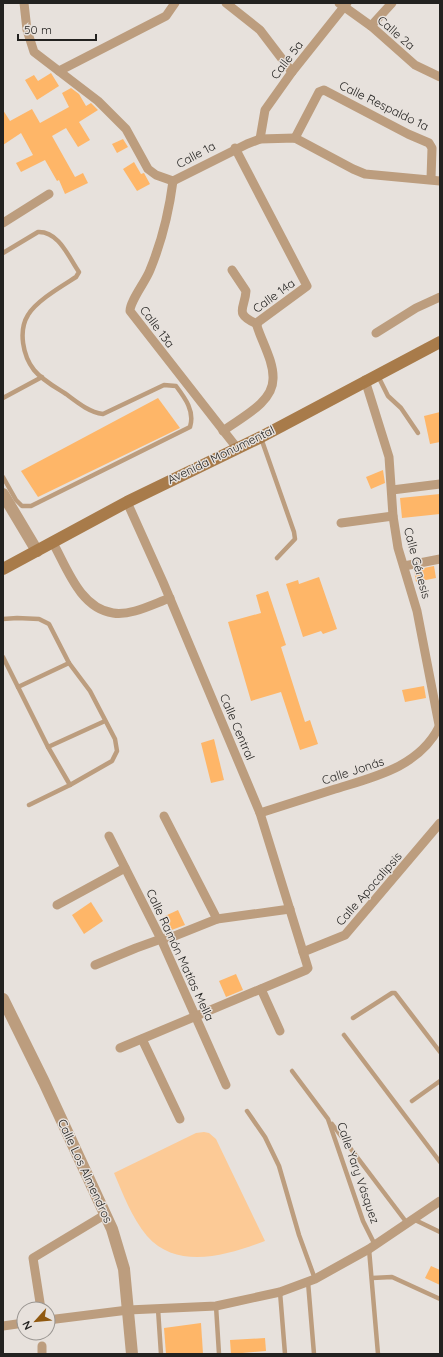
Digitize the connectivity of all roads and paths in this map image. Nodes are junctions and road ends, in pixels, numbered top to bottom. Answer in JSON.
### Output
{"nodes":[{"id":1,"x":24,"y":3,"type":"edge"},
{"id":2,"x":175,"y":3,"type":"edge"},
{"id":3,"x":226,"y":3,"type":"edge"},
{"id":4,"x":392,"y":3,"type":"edge"},
{"id":5,"x":344,"y":4,"type":"edge"},
{"id":6,"x":371,"y":26,"type":"junction"},
{"id":7,"x":59,"y":71,"type":"junction"},
{"id":8,"x":292,"y":72,"type":"junction"},
{"id":9,"x":440,"y":77,"type":"edge"},
{"id":10,"x":296,"y":138,"type":"junction"},
{"id":11,"x":260,"y":139,"type":"junction"},
{"id":12,"x":236,"y":148,"type":"junction"},
{"id":13,"x":435,"y":180,"type":"edge"},
{"id":14,"x":173,"y":181,"type":"junction"},
{"id":15,"x":49,"y":194,"type":"dead end"},
{"id":16,"x":3,"y":223,"type":"edge"},
{"id":17,"x":3,"y":253,"type":"edge"},
{"id":18,"x":232,"y":270,"type":"dead end"},
{"id":19,"x":440,"y":297,"type":"edge"},
{"id":20,"x":257,"y":324,"type":"junction"},
{"id":21,"x":376,"y":333,"type":"dead end"},
{"id":22,"x":440,"y":342,"type":"edge"},
{"id":23,"x":377,"y":374,"type":"junction"},
{"id":24,"x":42,"y":377,"type":"junction"},
{"id":25,"x":365,"y":380,"type":"junction"},
{"id":26,"x":3,"y":398,"type":"edge"},
{"id":27,"x":223,"y":430,"type":"junction"},
{"id":28,"x":418,"y":433,"type":"dead end"},
{"id":29,"x":261,"y":437,"type":"junction"},
{"id":30,"x":236,"y":448,"type":"junction"},
{"id":31,"x":3,"y":477,"type":"edge"},
{"id":32,"x":440,"y":484,"type":"edge"},
{"id":33,"x":392,"y":490,"type":"junction"},
{"id":34,"x":3,"y":494,"type":"edge"},
{"id":35,"x":127,"y":502,"type":"junction"},
{"id":36,"x":393,"y":516,"type":"junction"},
{"id":37,"x":341,"y":523,"type":"dead end"},
{"id":38,"x":53,"y":543,"type":"junction"},
{"id":39,"x":37,"y":552,"type":"junction"},
{"id":40,"x":277,"y":558,"type":"dead end"},
{"id":41,"x":440,"y":559,"type":"edge"},
{"id":42,"x":404,"y":566,"type":"junction"},
{"id":43,"x":3,"y":569,"type":"edge"},
{"id":44,"x":170,"y":598,"type":"junction"},
{"id":45,"x":3,"y":619,"type":"edge"},
{"id":46,"x":3,"y":658,"type":"edge"},
{"id":47,"x":69,"y":663,"type":"junction"},
{"id":48,"x":18,"y":687,"type":"junction"},
{"id":49,"x":105,"y":721,"type":"junction"},
{"id":50,"x":439,"y":729,"type":"edge"},
{"id":51,"x":48,"y":747,"type":"junction"},
{"id":52,"x":70,"y":785,"type":"junction"},
{"id":53,"x":29,"y":805,"type":"dead end"},
{"id":54,"x":260,"y":813,"type":"junction"},
{"id":55,"x":164,"y":816,"type":"dead end"},
{"id":56,"x":440,"y":823,"type":"edge"},
{"id":57,"x":109,"y":836,"type":"dead end"},
{"id":58,"x":125,"y":868,"type":"junction"},
{"id":59,"x":56,"y":905,"type":"dead end"},
{"id":60,"x":290,"y":909,"type":"junction"},
{"id":61,"x":217,"y":919,"type":"junction"},
{"id":62,"x":161,"y":939,"type":"junction"},
{"id":63,"x":303,"y":952,"type":"junction"},
{"id":64,"x":96,"y":965,"type":"dead end"},
{"id":65,"x":261,"y":989,"type":"junction"},
{"id":66,"x":3,"y":999,"type":"edge"},
{"id":67,"x":195,"y":1016,"type":"junction"},
{"id":68,"x":353,"y":1018,"type":"dead end"},
{"id":69,"x":280,"y":1031,"type":"dead end"},
{"id":70,"x":344,"y":1035,"type":"dead end"},
{"id":71,"x":142,"y":1039,"type":"junction"},
{"id":72,"x":120,"y":1048,"type":"dead end"},
{"id":73,"x":440,"y":1052,"type":"edge"},
{"id":74,"x":292,"y":1071,"type":"dead end"},
{"id":75,"x":440,"y":1081,"type":"edge"},
{"id":76,"x":226,"y":1085,"type":"dead end"},
{"id":77,"x":412,"y":1101,"type":"dead end"},
{"id":78,"x":247,"y":1112,"type":"dead end"},
{"id":79,"x":180,"y":1119,"type":"dead end"},
{"id":80,"x":328,"y":1119,"type":"junction"},
{"id":81,"x":440,"y":1162,"type":"edge"},
{"id":82,"x":440,"y":1201,"type":"edge"},
{"id":83,"x":106,"y":1214,"type":"junction"},
{"id":84,"x":410,"y":1221,"type":"junction"},
{"id":85,"x":440,"y":1232,"type":"edge"},
{"id":86,"x":372,"y":1247,"type":"junction"},
{"id":87,"x":372,"y":1278,"type":"junction"},
{"id":88,"x":311,"y":1280,"type":"junction"},
{"id":89,"x":280,"y":1292,"type":"junction"},
{"id":90,"x":440,"y":1299,"type":"edge"},
{"id":91,"x":40,"y":1301,"type":"edge"},
{"id":92,"x":216,"y":1306,"type":"junction"},
{"id":93,"x":158,"y":1309,"type":"junction"},
{"id":94,"x":128,"y":1310,"type":"junction"},
{"id":95,"x":56,"y":1319,"type":"edge"},
{"id":96,"x":16,"y":1324,"type":"edge"},
{"id":97,"x":3,"y":1326,"type":"edge"},
{"id":98,"x":132,"y":1354,"type":"edge"},
{"id":99,"x":161,"y":1354,"type":"edge"},
{"id":100,"x":219,"y":1354,"type":"edge"},
{"id":101,"x":285,"y":1354,"type":"edge"},
{"id":102,"x":314,"y":1354,"type":"edge"},
{"id":103,"x":378,"y":1354,"type":"edge"}],
"edges":[{"from":1,"to":7,"type":"street","name":"Calle 1a"},
{"from":2,"to":7,"type":"street"},
{"from":3,"to":8,"type":"street"},
{"from":4,"to":6,"type":"street"},
{"from":5,"to":6,"type":"street","name":"Calle 2a"},
{"from":5,"to":8,"type":"street","name":"Calle 5a"},
{"from":6,"to":9,"type":"street","name":"Calle 2a"},
{"from":7,"to":14,"type":"street","name":"Calle 1a"},
{"from":8,"to":11,"type":"street","name":"Calle 5a"},
{"from":10,"to":11,"type":"street","name":"Calle 1a"},
{"from":10,"to":13,"type":"street"},
{"from":10,"to":13,"type":"street","name":"Calle Respaldo 1a"},
{"from":11,"to":12,"type":"street","name":"Calle 1a"},
{"from":12,"to":14,"type":"street","name":"Calle 1a"},
{"from":12,"to":20,"type":"street","name":"Calle 14a"},
{"from":14,"to":27,"type":"street","name":"Calle 13a"},
{"from":15,"to":16,"type":"street"},
{"from":17,"to":24,"type":"lane"},
{"from":18,"to":20,"type":"street"},
{"from":19,"to":21,"type":"street"},
{"from":20,"to":27,"type":"street","name":"Calle 14a"},
{"from":22,"to":23,"type":"main road","name":"Avenida Monumental"},
{"from":23,"to":25,"type":"main road","name":"Avenida Monumental"},
{"from":23,"to":28,"type":"lane"},
{"from":24,"to":26,"type":"lane"},
{"from":24,"to":31,"type":"lane"},
{"from":25,"to":29,"type":"main road","name":"Avenida Monumental"},
{"from":25,"to":33,"type":"street","name":"Calle Génesis"},
{"from":27,"to":30,"type":"street","name":"Calle 13a"},
{"from":29,"to":30,"type":"main road","name":"Avenida Monumental"},
{"from":29,"to":40,"type":"lane"},
{"from":30,"to":35,"type":"main road","name":"Avenida Monumental"},
{"from":32,"to":33,"type":"street"},
{"from":33,"to":36,"type":"street","name":"Calle Génesis"},
{"from":34,"to":39,"type":"street"},
{"from":35,"to":38,"type":"main road","name":"Avenida Monumental"},
{"from":35,"to":44,"type":"street","name":"Calle Central"},
{"from":36,"to":37,"type":"street"},
{"from":36,"to":42,"type":"street","name":"Calle Génesis"},
{"from":38,"to":39,"type":"main road","name":"Avenida Monumental"},
{"from":38,"to":44,"type":"street"},
{"from":39,"to":43,"type":"main road","name":"Avenida Monumental"},
{"from":41,"to":42,"type":"street"},
{"from":42,"to":50,"type":"street","name":"Calle Génesis"},
{"from":44,"to":54,"type":"street","name":"Calle Central"},
{"from":45,"to":47,"type":"lane"},
{"from":46,"to":48,"type":"lane"},
{"from":47,"to":48,"type":"lane"},
{"from":47,"to":49,"type":"lane"},
{"from":48,"to":51,"type":"lane"},
{"from":49,"to":51,"type":"lane"},
{"from":49,"to":52,"type":"lane"},
{"from":50,"to":54,"type":"street","name":"Calle Jonás"},
{"from":51,"to":52,"type":"lane"},
{"from":52,"to":53,"type":"lane"},
{"from":54,"to":60,"type":"street","name":"Calle Central"},
{"from":55,"to":61,"type":"street"},
{"from":56,"to":63,"type":"street","name":"Calle Apocalipsis"},
{"from":57,"to":58,"type":"street","name":"Calle Ramón Matías Mella"},
{"from":58,"to":59,"type":"street"},
{"from":58,"to":62,"type":"street","name":"Calle Ramón Matías Mella"},
{"from":60,"to":61,"type":"street"},
{"from":60,"to":63,"type":"street","name":"Calle Central"},
{"from":61,"to":62,"type":"street"},
{"from":62,"to":64,"type":"street"},
{"from":62,"to":67,"type":"street","name":"Calle Ramón Matías Mella"},
{"from":63,"to":65,"type":"street","name":"Calle Central"},
{"from":65,"to":67,"type":"street"},
{"from":65,"to":69,"type":"street"},
{"from":66,"to":83,"type":"street","name":"Calle Los Almendros"},
{"from":67,"to":71,"type":"street"},
{"from":67,"to":76,"type":"street","name":"Calle Ramón Matías Mella"},
{"from":68,"to":73,"type":"lane"},
{"from":70,"to":81,"type":"lane"},
{"from":71,"to":72,"type":"street"},
{"from":71,"to":79,"type":"street"},
{"from":74,"to":80,"type":"lane","name":"Calle Yary Vásquez"},
{"from":75,"to":77,"type":"lane"},
{"from":78,"to":88,"type":"lane"},
{"from":80,"to":84,"type":"lane"},
{"from":80,"to":86,"type":"lane","name":"Calle Yary Vásquez"},
{"from":82,"to":84,"type":"street"},
{"from":83,"to":91,"type":"street"},
{"from":83,"to":94,"type":"street","name":"Calle Los Almendros"},
{"from":84,"to":85,"type":"lane"},
{"from":84,"to":86,"type":"street"},
{"from":86,"to":87,"type":"lane"},
{"from":86,"to":88,"type":"street"},
{"from":87,"to":90,"type":"lane"},
{"from":87,"to":103,"type":"lane"},
{"from":88,"to":89,"type":"street"},
{"from":88,"to":102,"type":"lane"},
{"from":89,"to":92,"type":"street"},
{"from":89,"to":101,"type":"lane"},
{"from":92,"to":93,"type":"street"},
{"from":92,"to":100,"type":"lane"},
{"from":93,"to":94,"type":"street"},
{"from":93,"to":99,"type":"lane"},
{"from":94,"to":95,"type":"street"},
{"from":94,"to":98,"type":"street","name":"Calle Los Almendros"},
{"from":96,"to":97,"type":"street"}]}
